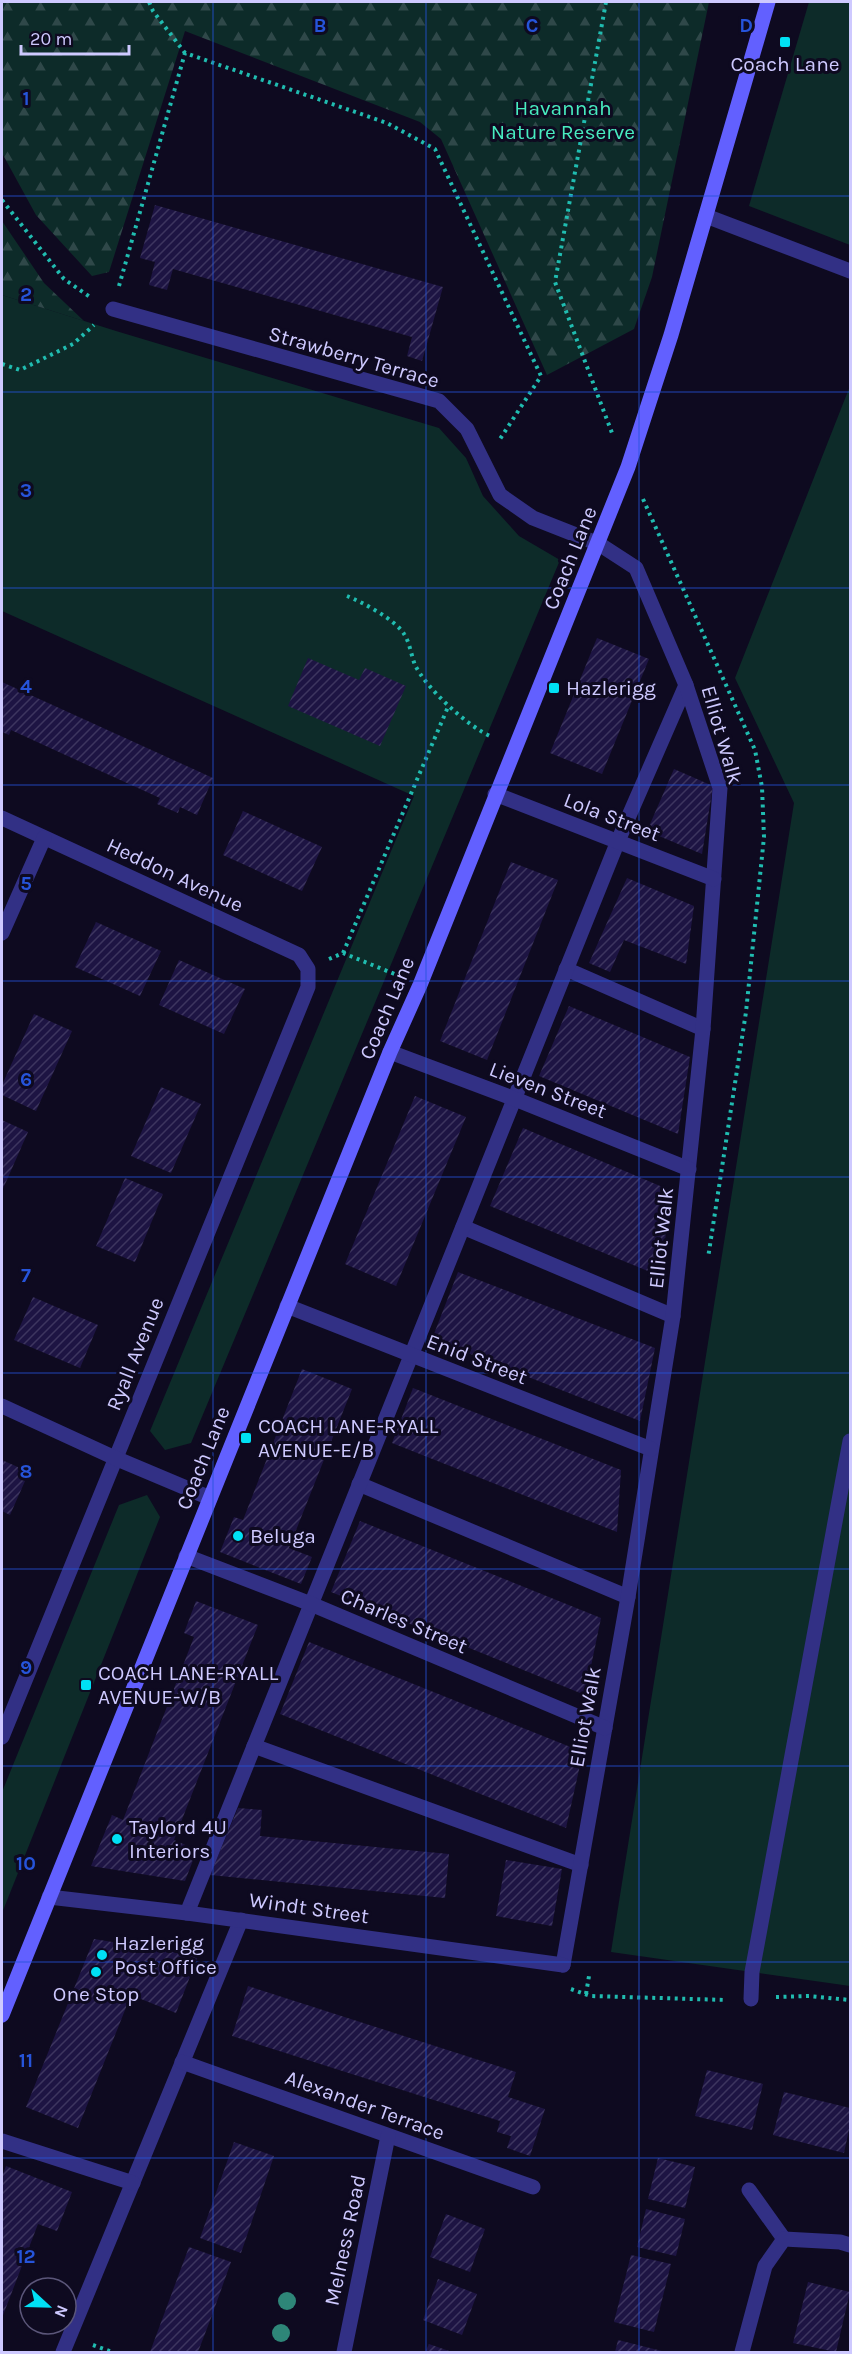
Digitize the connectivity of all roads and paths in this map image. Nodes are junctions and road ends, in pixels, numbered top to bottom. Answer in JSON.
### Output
{"nodes":[{"id":1,"x":149,"y":2,"type":"edge"},
{"id":2,"x":606,"y":2,"type":"edge"},
{"id":3,"x":768,"y":2,"type":"edge"},
{"id":4,"x":185,"y":53,"type":"junction"},
{"id":5,"x":2,"y":200,"type":"edge"},
{"id":6,"x":706,"y":216,"type":"junction"},
{"id":7,"x":850,"y":271,"type":"edge"},
{"id":8,"x":112,"y":309,"type":"junction"},
{"id":9,"x":2,"y":364,"type":"edge"},
{"id":10,"x":483,"y":464,"type":"junction"},
{"id":11,"x":628,"y":467,"type":"junction"},
{"id":12,"x":598,"y":544,"type":"junction"},
{"id":13,"x":347,"y":596,"type":"dead end"},
{"id":14,"x":686,"y":685,"type":"junction"},
{"id":15,"x":448,"y":707,"type":"junction"},
{"id":16,"x":515,"y":747,"type":"junction"},
{"id":17,"x":495,"y":794,"type":"junction"},
{"id":18,"x":2,"y":818,"type":"edge"},
{"id":19,"x":44,"y":838,"type":"junction"},
{"id":20,"x":618,"y":841,"type":"junction"},
{"id":21,"x":714,"y":879,"type":"junction"},
{"id":22,"x":2,"y":933,"type":"edge"},
{"id":23,"x":343,"y":953,"type":"junction"},
{"id":24,"x":309,"y":969,"type":"junction"},
{"id":25,"x":567,"y":969,"type":"junction"},
{"id":26,"x":420,"y":985,"type":"junction"},
{"id":27,"x":704,"y":1029,"type":"junction"},
{"id":28,"x":390,"y":1052,"type":"junction"},
{"id":29,"x":515,"y":1099,"type":"junction"},
{"id":30,"x":689,"y":1169,"type":"junction"},
{"id":31,"x":463,"y":1227,"type":"junction"},
{"id":32,"x":287,"y":1306,"type":"junction"},
{"id":33,"x":674,"y":1316,"type":"junction"},
{"id":34,"x":410,"y":1355,"type":"junction"},
{"id":35,"x":2,"y":1406,"type":"edge"},
{"id":36,"x":850,"y":1442,"type":"edge"},
{"id":37,"x":651,"y":1449,"type":"junction"},
{"id":38,"x":115,"y":1458,"type":"junction"},
{"id":39,"x":359,"y":1484,"type":"junction"},
{"id":40,"x":210,"y":1498,"type":"junction"},
{"id":41,"x":186,"y":1557,"type":"junction"},
{"id":42,"x":628,"y":1597,"type":"junction"},
{"id":43,"x":311,"y":1604,"type":"junction"},
{"id":44,"x":605,"y":1728,"type":"junction"},
{"id":45,"x":2,"y":1737,"type":"edge"},
{"id":46,"x":254,"y":1746,"type":"junction"},
{"id":47,"x":581,"y":1865,"type":"junction"},
{"id":48,"x":49,"y":1897,"type":"junction"},
{"id":49,"x":187,"y":1913,"type":"junction"},
{"id":50,"x":241,"y":1920,"type":"junction"},
{"id":51,"x":563,"y":1965,"type":"junction"},
{"id":52,"x":752,"y":1998,"type":"junction"},
{"id":53,"x":850,"y":2000,"type":"edge"},
{"id":54,"x":2,"y":2015,"type":"edge"},
{"id":55,"x":182,"y":2062,"type":"junction"},
{"id":56,"x":388,"y":2136,"type":"junction"},
{"id":57,"x":2,"y":2141,"type":"edge"},
{"id":58,"x":133,"y":2183,"type":"junction"},
{"id":59,"x":533,"y":2187,"type":"dead end"},
{"id":60,"x":749,"y":2190,"type":"dead end"},
{"id":61,"x":784,"y":2239,"type":"junction"},
{"id":62,"x":850,"y":2245,"type":"edge"},
{"id":63,"x":63,"y":2352,"type":"edge"},
{"id":64,"x":344,"y":2352,"type":"edge"},
{"id":65,"x":742,"y":2352,"type":"edge"}],
"edges":[{"from":1,"to":4,"type":"path"},
{"from":2,"to":11,"type":"path"},
{"from":3,"to":6,"type":"street","name":"Coach Lane"},
{"from":4,"to":8,"type":"path"},
{"from":4,"to":10,"type":"path"},
{"from":5,"to":8,"type":"path"},
{"from":6,"to":7,"type":"street"},
{"from":6,"to":11,"type":"street","name":"Coach Lane"},
{"from":8,"to":9,"type":"path"},
{"from":8,"to":10,"type":"street","name":"Strawberry Terrace"},
{"from":10,"to":12,"type":"street","name":"Strawberry Terrace"},
{"from":11,"to":12,"type":"street","name":"Coach Lane"},
{"from":12,"to":14,"type":"street","name":"Elliot Walk"},
{"from":12,"to":16,"type":"street","name":"Coach Lane"},
{"from":13,"to":15,"type":"path"},
{"from":14,"to":20,"type":"street"},
{"from":14,"to":21,"type":"street","name":"Elliot Walk"},
{"from":15,"to":16,"type":"path"},
{"from":15,"to":23,"type":"path"},
{"from":16,"to":17,"type":"street","name":"Coach Lane"},
{"from":17,"to":20,"type":"street","name":"Lola Street"},
{"from":17,"to":26,"type":"street","name":"Coach Lane"},
{"from":18,"to":19,"type":"street","name":"Heddon Avenue"},
{"from":19,"to":22,"type":"street"},
{"from":19,"to":24,"type":"street","name":"Heddon Avenue"},
{"from":20,"to":21,"type":"street","name":"Lola Street"},
{"from":20,"to":25,"type":"street"},
{"from":21,"to":27,"type":"street","name":"Elliot Walk"},
{"from":23,"to":24,"type":"path"},
{"from":23,"to":26,"type":"path"},
{"from":24,"to":38,"type":"street","name":"Ryall Avenue"},
{"from":25,"to":27,"type":"street"},
{"from":25,"to":29,"type":"street"},
{"from":26,"to":28,"type":"street","name":"Coach Lane"},
{"from":27,"to":30,"type":"street","name":"Elliot Walk"},
{"from":28,"to":29,"type":"street","name":"Lieven Street"},
{"from":28,"to":32,"type":"street","name":"Coach Lane"},
{"from":29,"to":30,"type":"street","name":"Lieven Street"},
{"from":29,"to":31,"type":"street"},
{"from":30,"to":33,"type":"street","name":"Elliot Walk"},
{"from":31,"to":33,"type":"street"},
{"from":31,"to":34,"type":"street"},
{"from":32,"to":34,"type":"street","name":"Enid Street"},
{"from":32,"to":40,"type":"street","name":"Coach Lane"},
{"from":33,"to":37,"type":"street","name":"Elliot Walk"},
{"from":34,"to":37,"type":"street","name":"Enid Street"},
{"from":34,"to":39,"type":"street"},
{"from":35,"to":38,"type":"street"},
{"from":36,"to":52,"type":"street"},
{"from":37,"to":42,"type":"street","name":"Elliot Walk"},
{"from":38,"to":40,"type":"street"},
{"from":38,"to":45,"type":"street","name":"Ryall Avenue"},
{"from":39,"to":42,"type":"street"},
{"from":39,"to":43,"type":"street"},
{"from":40,"to":41,"type":"street","name":"Coach Lane"},
{"from":41,"to":43,"type":"street","name":"Charles Street"},
{"from":41,"to":48,"type":"street","name":"Coach Lane"},
{"from":42,"to":44,"type":"street","name":"Elliot Walk"},
{"from":43,"to":44,"type":"street","name":"Charles Street"},
{"from":43,"to":46,"type":"street"},
{"from":44,"to":47,"type":"street","name":"Elliot Walk"},
{"from":46,"to":47,"type":"street"},
{"from":46,"to":49,"type":"street"},
{"from":47,"to":51,"type":"street","name":"Elliot Walk"},
{"from":48,"to":49,"type":"street","name":"Windt Street"},
{"from":48,"to":54,"type":"street","name":"Coach Lane"},
{"from":49,"to":50,"type":"street","name":"Windt Street"},
{"from":50,"to":51,"type":"street","name":"Windt Street"},
{"from":50,"to":55,"type":"street"},
{"from":51,"to":52,"type":"path"},
{"from":52,"to":53,"type":"path"},
{"from":55,"to":56,"type":"street","name":"Alexander Terrace"},
{"from":55,"to":58,"type":"street"},
{"from":56,"to":59,"type":"street","name":"Alexander Terrace"},
{"from":56,"to":64,"type":"street","name":"Melness Road"},
{"from":57,"to":58,"type":"street"},
{"from":58,"to":63,"type":"street"},
{"from":60,"to":61,"type":"street"},
{"from":61,"to":62,"type":"street"},
{"from":61,"to":65,"type":"street"}]}
